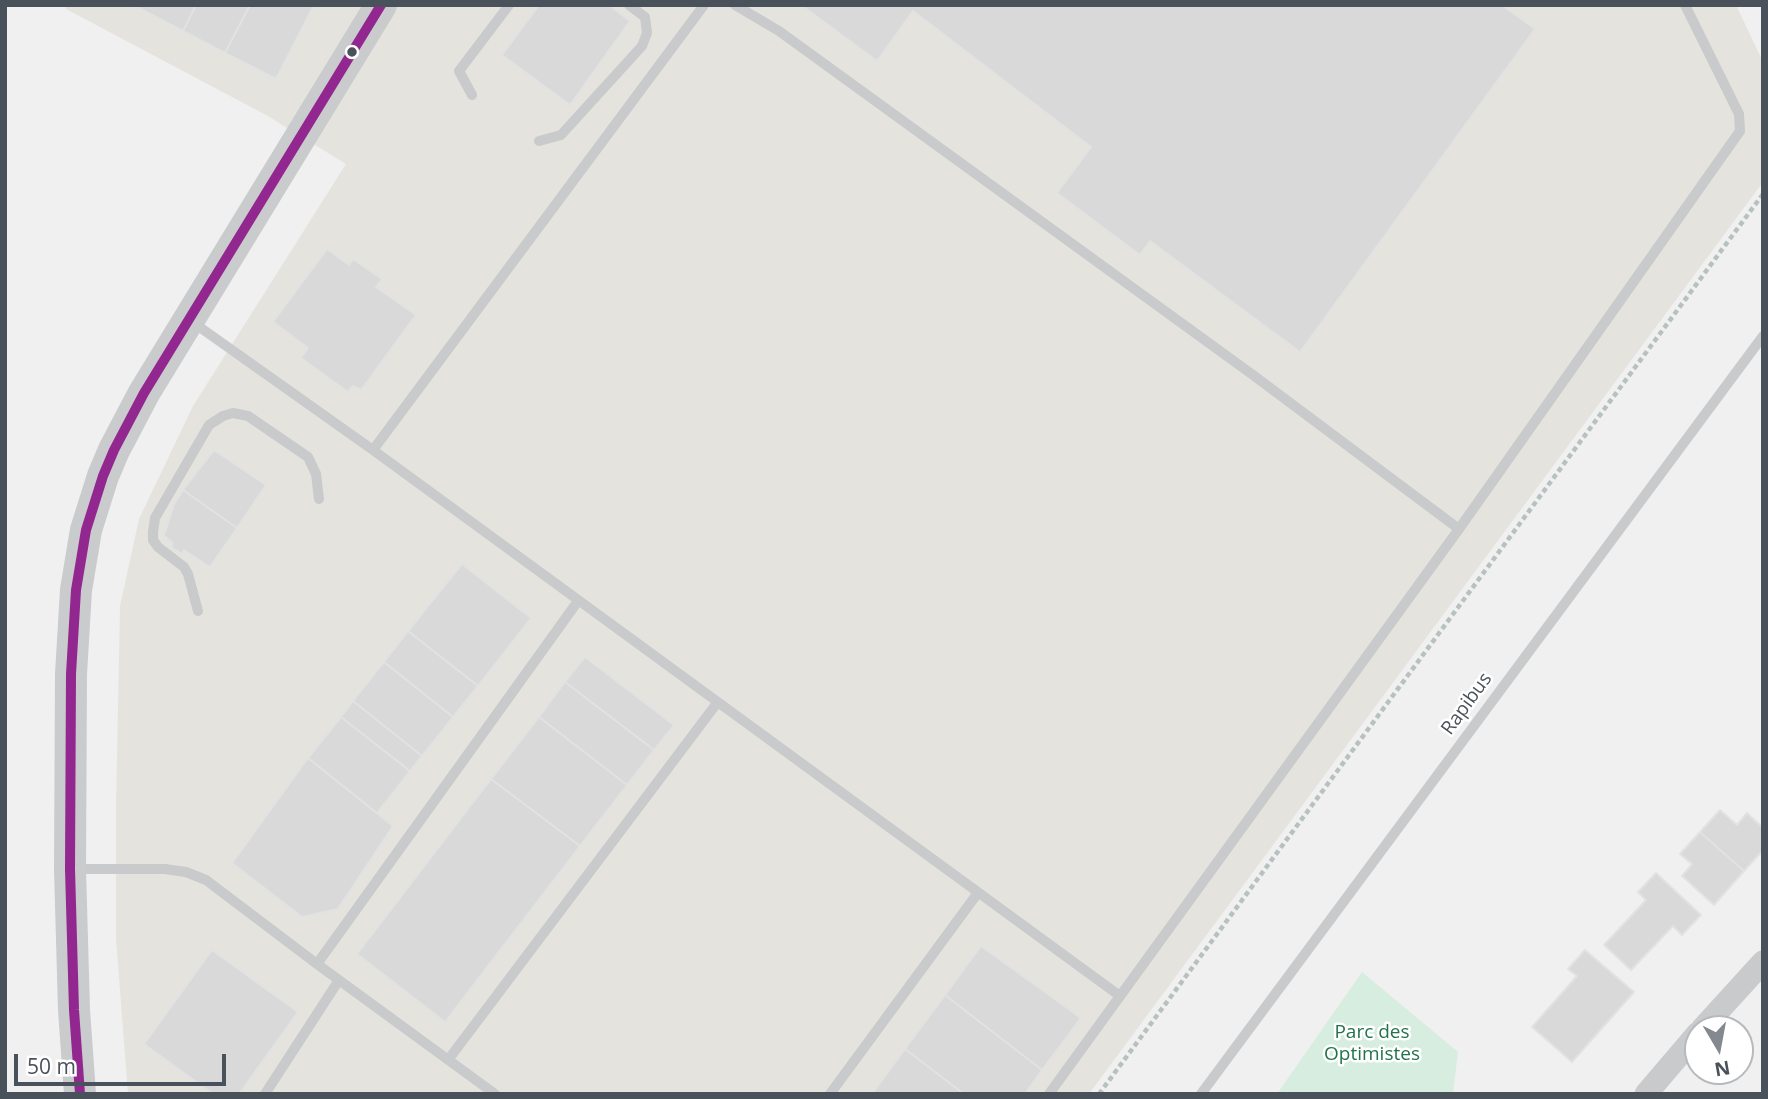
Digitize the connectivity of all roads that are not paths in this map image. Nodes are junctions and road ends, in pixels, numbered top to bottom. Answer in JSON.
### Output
{"nodes":[{"id":1,"x":381,"y":5,"type":"edge"},
{"id":2,"x":509,"y":5,"type":"edge"},
{"id":3,"x":629,"y":5,"type":"edge"},
{"id":4,"x":704,"y":5,"type":"edge"},
{"id":5,"x":735,"y":5,"type":"edge"},
{"id":6,"x":1685,"y":5,"type":"edge"},
{"id":7,"x":472,"y":95,"type":"dead end"},
{"id":8,"x":539,"y":141,"type":"dead end"},
{"id":9,"x":189,"y":320,"type":"junction"},
{"id":10,"x":1763,"y":336,"type":"edge"},
{"id":11,"x":373,"y":450,"type":"junction"},
{"id":12,"x":319,"y":499,"type":"dead end"},
{"id":13,"x":1459,"y":529,"type":"junction"},
{"id":14,"x":579,"y":601,"type":"junction"},
{"id":15,"x":198,"y":611,"type":"dead end"},
{"id":16,"x":717,"y":703,"type":"junction"},
{"id":17,"x":70,"y":869,"type":"junction"},
{"id":18,"x":977,"y":894,"type":"junction"},
{"id":19,"x":1763,"y":962,"type":"edge"},
{"id":20,"x":317,"y":964,"type":"junction"},
{"id":21,"x":339,"y":980,"type":"junction"},
{"id":22,"x":1120,"y":996,"type":"junction"},
{"id":23,"x":1715,"y":1015,"type":"edge"},
{"id":24,"x":1684,"y":1050,"type":"edge"},
{"id":25,"x":448,"y":1060,"type":"junction"},
{"id":26,"x":80,"y":1094,"type":"edge"},
{"id":27,"x":265,"y":1094,"type":"edge"},
{"id":28,"x":495,"y":1094,"type":"edge"},
{"id":29,"x":830,"y":1094,"type":"edge"},
{"id":30,"x":1049,"y":1094,"type":"edge"},
{"id":31,"x":1201,"y":1094,"type":"edge"},
{"id":32,"x":1646,"y":1094,"type":"edge"}],
"edges":[{"from":1,"to":9,"type":"street"},
{"from":2,"to":7,"type":"lane"},
{"from":3,"to":8,"type":"lane"},
{"from":4,"to":11,"type":"lane"},
{"from":5,"to":13,"type":"lane"},
{"from":6,"to":13,"type":"lane"},
{"from":9,"to":11,"type":"lane"},
{"from":9,"to":17,"type":"street"},
{"from":10,"to":31,"type":"lane","name":"Rapibus"},
{"from":11,"to":14,"type":"lane"},
{"from":12,"to":15,"type":"lane"},
{"from":13,"to":22,"type":"lane"},
{"from":14,"to":16,"type":"lane"},
{"from":14,"to":20,"type":"lane"},
{"from":16,"to":18,"type":"lane"},
{"from":16,"to":25,"type":"lane"},
{"from":17,"to":20,"type":"lane"},
{"from":17,"to":26,"type":"street"},
{"from":18,"to":22,"type":"lane"},
{"from":18,"to":29,"type":"lane"},
{"from":19,"to":23,"type":"street"},
{"from":20,"to":21,"type":"lane"},
{"from":21,"to":25,"type":"lane"},
{"from":21,"to":27,"type":"lane"},
{"from":22,"to":30,"type":"lane"},
{"from":24,"to":32,"type":"street"},
{"from":25,"to":28,"type":"lane"}]}
